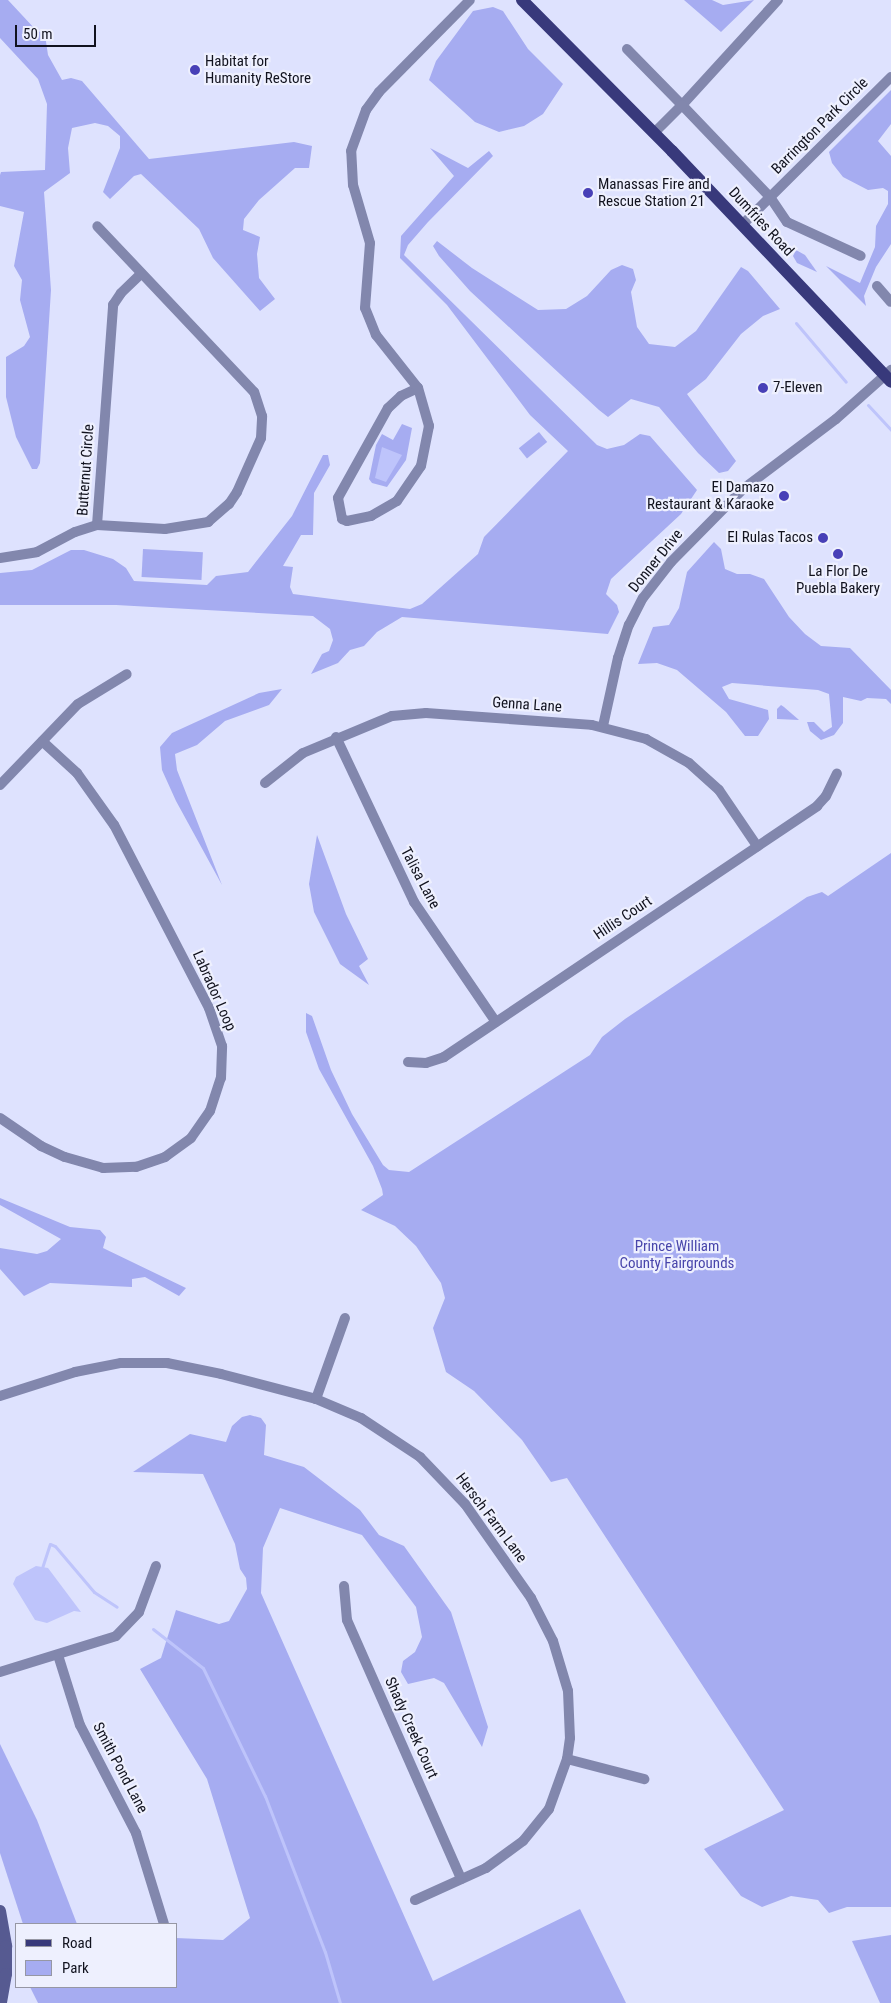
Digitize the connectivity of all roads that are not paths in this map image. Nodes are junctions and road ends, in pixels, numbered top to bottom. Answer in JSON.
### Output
{"nodes":[{"id":1,"x":470,"y":0,"type":"edge"},
{"id":2,"x":522,"y":0,"type":"edge"},
{"id":3,"x":778,"y":0,"type":"edge"},
{"id":4,"x":628,"y":49,"type":"dead end"},
{"id":5,"x":891,"y":76,"type":"edge"},
{"id":6,"x":682,"y":105,"type":"junction"},
{"id":7,"x":654,"y":133,"type":"junction"},
{"id":8,"x":770,"y":197,"type":"junction"},
{"id":9,"x":742,"y":225,"type":"junction"},
{"id":10,"x":97,"y":226,"type":"dead end"},
{"id":11,"x":861,"y":256,"type":"dead end"},
{"id":12,"x":141,"y":274,"type":"junction"},
{"id":13,"x":877,"y":286,"type":"dead end"},
{"id":14,"x":891,"y":302,"type":"edge"},
{"id":15,"x":889,"y":376,"type":"edge"},
{"id":16,"x":418,"y":388,"type":"junction"},
{"id":17,"x":97,"y":525,"type":"junction"},
{"id":18,"x":0,"y":558,"type":"edge"},
{"id":19,"x":127,"y":674,"type":"dead end"},
{"id":20,"x":603,"y":726,"type":"junction"},
{"id":21,"x":336,"y":737,"type":"junction"},
{"id":22,"x":42,"y":741,"type":"junction"},
{"id":23,"x":837,"y":774,"type":"dead end"},
{"id":24,"x":265,"y":783,"type":"dead end"},
{"id":25,"x":0,"y":785,"type":"edge"},
{"id":26,"x":757,"y":846,"type":"junction"},
{"id":27,"x":496,"y":1022,"type":"junction"},
{"id":28,"x":408,"y":1062,"type":"dead end"},
{"id":29,"x":0,"y":1118,"type":"edge"},
{"id":30,"x":345,"y":1318,"type":"dead end"},
{"id":31,"x":0,"y":1396,"type":"edge"},
{"id":32,"x":316,"y":1399,"type":"junction"},
{"id":33,"x":156,"y":1566,"type":"dead end"},
{"id":34,"x":344,"y":1586,"type":"dead end"},
{"id":35,"x":58,"y":1654,"type":"junction"},
{"id":36,"x":0,"y":1672,"type":"edge"},
{"id":37,"x":567,"y":1759,"type":"junction"},
{"id":38,"x":644,"y":1779,"type":"dead end"},
{"id":39,"x":461,"y":1879,"type":"junction"},
{"id":40,"x":415,"y":1900,"type":"dead end"},
{"id":41,"x":1,"y":1918,"type":"edge"},
{"id":42,"x":164,"y":1923,"type":"edge"},
{"id":43,"x":2,"y":2003,"type":"edge"}],
"edges":[{"from":1,"to":16,"type":"street"},
{"from":2,"to":7,"type":"main road","name":"Dumfries Road"},
{"from":3,"to":6,"type":"street"},
{"from":4,"to":6,"type":"street","name":"Barrington Park Circle"},
{"from":5,"to":8,"type":"street","name":"Barrington Park Circle"},
{"from":6,"to":7,"type":"street"},
{"from":6,"to":8,"type":"street","name":"Barrington Park Circle"},
{"from":7,"to":9,"type":"main road","name":"Dumfries Road"},
{"from":8,"to":9,"type":"street","name":"Barrington Park Circle"},
{"from":8,"to":11,"type":"street"},
{"from":9,"to":15,"type":"main road","name":"Dumfries Road"},
{"from":10,"to":12,"type":"street","name":"Butternut Circle"},
{"from":12,"to":17,"type":"street","name":"Butternut Circle"},
{"from":12,"to":17,"type":"street","name":"Butternut Circle"},
{"from":13,"to":14,"type":"street"},
{"from":15,"to":20,"type":"street","name":"Donner Drive"},
{"from":16,"to":16,"type":"street"},
{"from":17,"to":18,"type":"street"},
{"from":19,"to":22,"type":"street"},
{"from":20,"to":21,"type":"street","name":"Genna Lane"},
{"from":20,"to":26,"type":"street","name":"Genna Lane"},
{"from":21,"to":24,"type":"street","name":"Genna Lane"},
{"from":21,"to":27,"type":"street","name":"Talisa Lane"},
{"from":22,"to":25,"type":"street"},
{"from":22,"to":29,"type":"street","name":"Labrador Loop"},
{"from":23,"to":26,"type":"street","name":"Hillis Court"},
{"from":26,"to":27,"type":"street","name":"Hillis Court"},
{"from":27,"to":28,"type":"street","name":"Hillis Court"},
{"from":30,"to":32,"type":"street"},
{"from":31,"to":32,"type":"street","name":"Hersch Farm Lane"},
{"from":32,"to":37,"type":"street","name":"Hersch Farm Lane"},
{"from":33,"to":35,"type":"street"},
{"from":34,"to":39,"type":"street","name":"Shady Creek Court"},
{"from":35,"to":36,"type":"street"},
{"from":35,"to":42,"type":"street","name":"Smith Pond Lane"},
{"from":37,"to":38,"type":"street"},
{"from":37,"to":39,"type":"street","name":"Hersch Farm Lane"},
{"from":39,"to":40,"type":"street","name":"Hersch Farm Lane"},
{"from":41,"to":43,"type":"street"}]}
